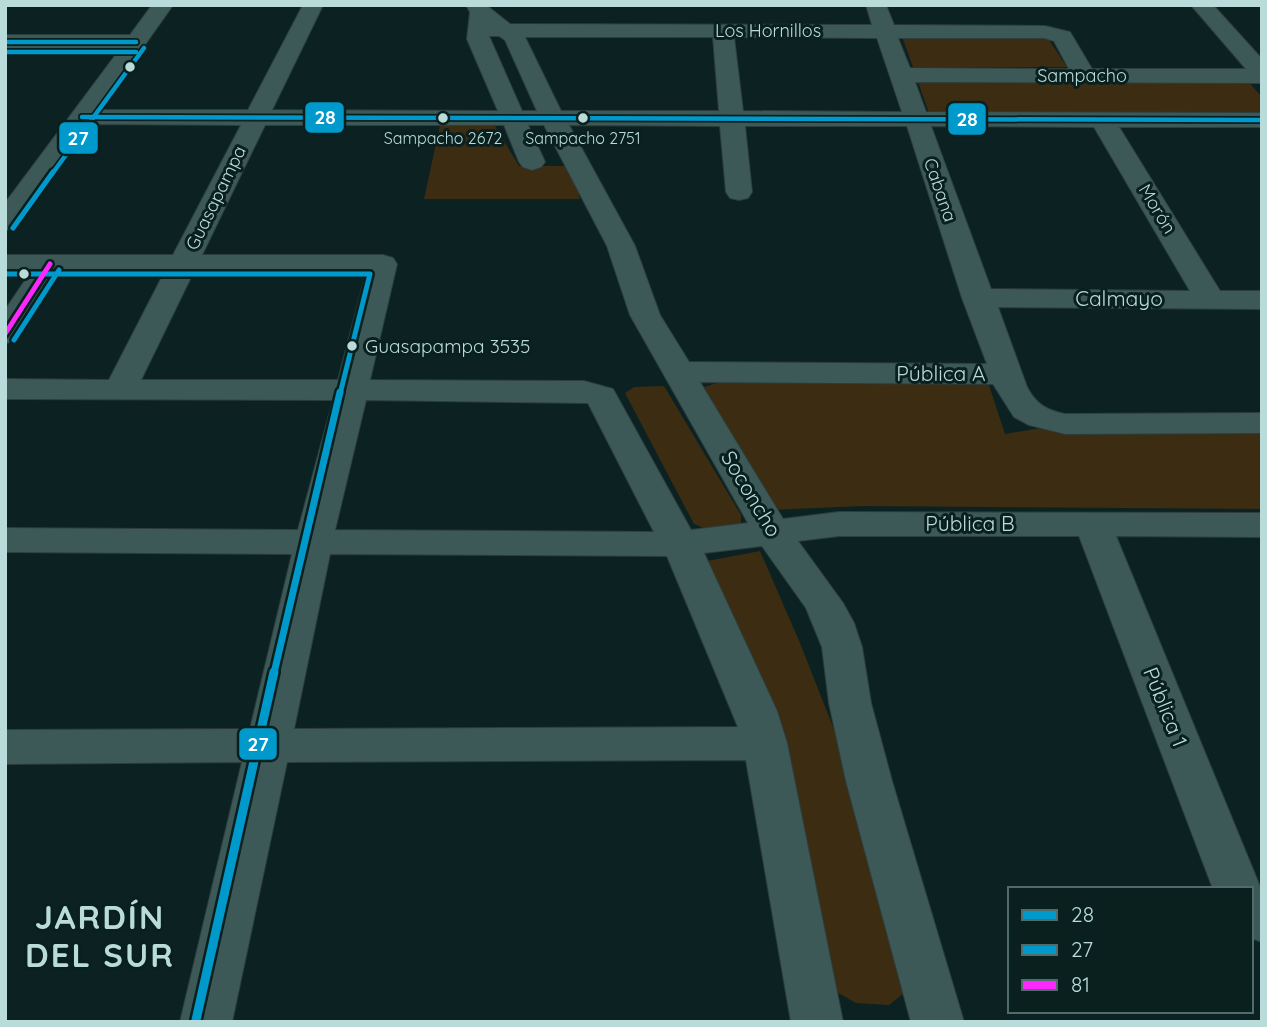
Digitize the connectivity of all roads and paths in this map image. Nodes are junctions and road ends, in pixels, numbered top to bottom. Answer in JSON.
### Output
{"nodes":[{"id":1,"x":163,"y":5,"type":"edge"},
{"id":2,"x":313,"y":5,"type":"edge"},
{"id":3,"x":876,"y":5,"type":"edge"},
{"id":4,"x":1201,"y":5,"type":"edge"},
{"id":5,"x":478,"y":16,"type":"edge"},
{"id":6,"x":508,"y":30,"type":"junction"},
{"id":7,"x":723,"y":31,"type":"junction"},
{"id":8,"x":885,"y":32,"type":"junction"},
{"id":9,"x":5,"y":42,"type":"edge"},
{"id":10,"x":136,"y":42,"type":"junction"},
{"id":11,"x":902,"y":75,"type":"junction"},
{"id":12,"x":1262,"y":75,"type":"edge"},
{"id":13,"x":1085,"y":76,"type":"junction"},
{"id":14,"x":82,"y":117,"type":"junction"},
{"id":15,"x":256,"y":117,"type":"junction"},
{"id":16,"x":512,"y":117,"type":"junction"},
{"id":17,"x":552,"y":117,"type":"junction"},
{"id":18,"x":733,"y":117,"type":"junction"},
{"id":19,"x":915,"y":118,"type":"junction"},
{"id":20,"x":1102,"y":118,"type":"junction"},
{"id":21,"x":1262,"y":120,"type":"edge"},
{"id":22,"x":532,"y":162,"type":"dead end"},
{"id":23,"x":739,"y":192,"type":"dead end"},
{"id":24,"x":5,"y":222,"type":"edge"},
{"id":25,"x":5,"y":264,"type":"edge"},
{"id":26,"x":50,"y":264,"type":"junction"},
{"id":27,"x":184,"y":265,"type":"junction"},
{"id":28,"x":977,"y":298,"type":"junction"},
{"id":29,"x":1211,"y":300,"type":"junction"},
{"id":30,"x":1262,"y":300,"type":"edge"},
{"id":31,"x":5,"y":334,"type":"edge"},
{"id":32,"x":678,"y":372,"type":"junction"},
{"id":33,"x":1006,"y":374,"type":"junction"},
{"id":34,"x":5,"y":389,"type":"edge"},
{"id":35,"x":120,"y":390,"type":"junction"},
{"id":36,"x":349,"y":390,"type":"junction"},
{"id":37,"x":1262,"y":423,"type":"edge"},
{"id":38,"x":1093,"y":525,"type":"junction"},
{"id":39,"x":1262,"y":525,"type":"edge"},
{"id":40,"x":772,"y":532,"type":"junction"},
{"id":41,"x":5,"y":540,"type":"edge"},
{"id":42,"x":314,"y":541,"type":"junction"},
{"id":43,"x":679,"y":544,"type":"junction"},
{"id":44,"x":765,"y":743,"type":"junction"},
{"id":45,"x":5,"y":747,"type":"edge"},
{"id":46,"x":266,"y":747,"type":"junction"},
{"id":47,"x":1242,"y":887,"type":"edge"},
{"id":48,"x":206,"y":1022,"type":"edge"},
{"id":49,"x":817,"y":1022,"type":"edge"},
{"id":50,"x":939,"y":1022,"type":"edge"}],
"edges":[{"from":1,"to":10,"type":"street"},
{"from":2,"to":15,"type":"street","name":"Guasapampa"},
{"from":3,"to":8,"type":"street","name":"Cabana"},
{"from":4,"to":12,"type":"street"},
{"from":5,"to":6,"type":"street","name":"Soconcho"},
{"from":5,"to":16,"type":"street"},
{"from":6,"to":7,"type":"street","name":"Los Hornillos"},
{"from":6,"to":17,"type":"street","name":"Soconcho"},
{"from":7,"to":8,"type":"street","name":"Los Hornillos"},
{"from":7,"to":18,"type":"street"},
{"from":8,"to":11,"type":"street","name":"Cabana"},
{"from":8,"to":13,"type":"street","name":"Los Hornillos"},
{"from":9,"to":10,"type":"street"},
{"from":10,"to":14,"type":"street"},
{"from":11,"to":13,"type":"street","name":"Sampacho"},
{"from":11,"to":19,"type":"street","name":"Cabana"},
{"from":12,"to":13,"type":"street","name":"Sampacho"},
{"from":14,"to":15,"type":"street","name":"Sampacho"},
{"from":14,"to":24,"type":"street"},
{"from":15,"to":16,"type":"street","name":"Sampacho"},
{"from":15,"to":27,"type":"street","name":"Guasapampa"},
{"from":16,"to":17,"type":"street","name":"Sampacho"},
{"from":16,"to":22,"type":"street"},
{"from":17,"to":18,"type":"street","name":"Sampacho"},
{"from":17,"to":32,"type":"street","name":"Soconcho"},
{"from":18,"to":19,"type":"street","name":"Sampacho"},
{"from":18,"to":23,"type":"street"},
{"from":19,"to":20,"type":"street","name":"Sampacho"},
{"from":19,"to":28,"type":"street","name":"Cabana"},
{"from":20,"to":21,"type":"street","name":"Sampacho"},
{"from":20,"to":29,"type":"street","name":"Morón"},
{"from":25,"to":26,"type":"street"},
{"from":26,"to":27,"type":"street"},
{"from":26,"to":31,"type":"street"},
{"from":27,"to":35,"type":"street","name":"Guasapampa"},
{"from":27,"to":36,"type":"street"},
{"from":28,"to":29,"type":"street","name":"Calmayo"},
{"from":28,"to":33,"type":"street","name":"Cabana"},
{"from":29,"to":30,"type":"street","name":"Calmayo"},
{"from":32,"to":33,"type":"street","name":"Pública A"},
{"from":32,"to":40,"type":"street","name":"Soconcho"},
{"from":33,"to":37,"type":"street","name":"Pública A"},
{"from":34,"to":35,"type":"street"},
{"from":35,"to":36,"type":"street"},
{"from":36,"to":42,"type":"street"},
{"from":36,"to":43,"type":"street"},
{"from":38,"to":39,"type":"street","name":"Pública B"},
{"from":38,"to":40,"type":"street","name":"Pública B"},
{"from":38,"to":47,"type":"street","name":"Pública 1"},
{"from":40,"to":43,"type":"street","name":"Pública B"},
{"from":40,"to":50,"type":"street","name":"Soconcho"},
{"from":41,"to":42,"type":"street","name":"Pública B"},
{"from":42,"to":43,"type":"street","name":"Pública B"},
{"from":42,"to":46,"type":"street"},
{"from":43,"to":44,"type":"street"},
{"from":44,"to":46,"type":"street"},
{"from":44,"to":49,"type":"street"},
{"from":45,"to":46,"type":"street"},
{"from":46,"to":48,"type":"street"}]}
